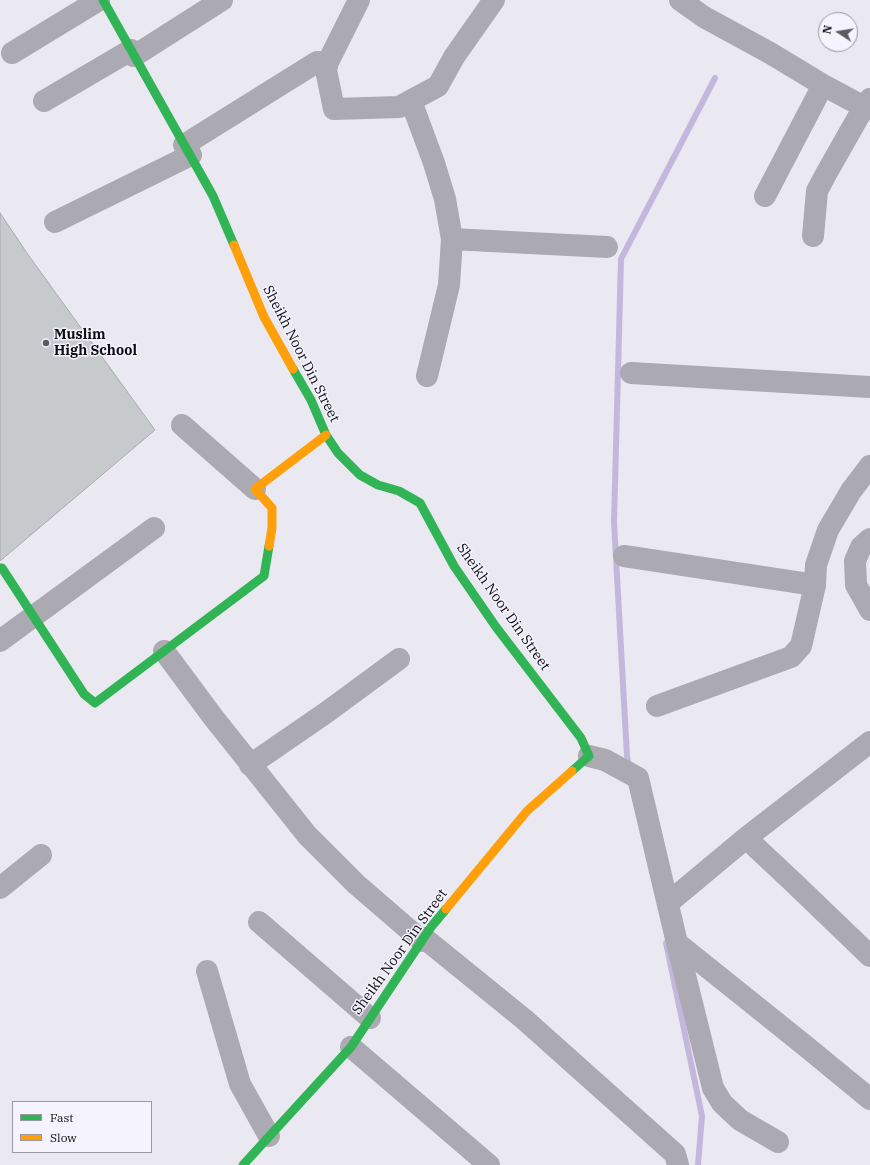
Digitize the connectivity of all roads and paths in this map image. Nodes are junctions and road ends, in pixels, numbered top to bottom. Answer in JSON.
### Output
{"nodes":[{"id":1,"x":99,"y":0,"type":"edge"},
{"id":2,"x":103,"y":0,"type":"edge"},
{"id":3,"x":222,"y":0,"type":"edge"},
{"id":4,"x":359,"y":0,"type":"edge"},
{"id":5,"x":494,"y":0,"type":"edge"},
{"id":6,"x":680,"y":0,"type":"edge"},
{"id":7,"x":12,"y":53,"type":"dead end"},
{"id":8,"x":132,"y":53,"type":"junction"},
{"id":9,"x":328,"y":62,"type":"junction"},
{"id":10,"x":823,"y":85,"type":"junction"},
{"id":11,"x":44,"y":101,"type":"dead end"},
{"id":12,"x":410,"y":101,"type":"junction"},
{"id":13,"x":868,"y":105,"type":"edge"},
{"id":14,"x":188,"y":150,"type":"junction"},
{"id":15,"x":765,"y":196,"type":"dead end"},
{"id":16,"x":55,"y":222,"type":"dead end"},
{"id":17,"x":813,"y":236,"type":"dead end"},
{"id":18,"x":452,"y":239,"type":"junction"},
{"id":19,"x":607,"y":247,"type":"dead end"},
{"id":20,"x":631,"y":373,"type":"dead end"},
{"id":21,"x":426,"y":376,"type":"dead end"},
{"id":22,"x":870,"y":387,"type":"edge"},
{"id":23,"x":182,"y":426,"type":"dead end"},
{"id":24,"x":326,"y":435,"type":"junction"},
{"id":25,"x":870,"y":466,"type":"edge"},
{"id":26,"x":256,"y":489,"type":"junction"},
{"id":27,"x":154,"y":528,"type":"dead end"},
{"id":28,"x":870,"y":539,"type":"edge"},
{"id":29,"x":624,"y":556,"type":"dead end"},
{"id":30,"x":0,"y":568,"type":"edge"},
{"id":31,"x":815,"y":586,"type":"junction"},
{"id":32,"x":870,"y":610,"type":"edge"},
{"id":33,"x":33,"y":618,"type":"junction"},
{"id":34,"x":0,"y":641,"type":"edge"},
{"id":35,"x":164,"y":651,"type":"junction"},
{"id":36,"x":399,"y":659,"type":"dead end"},
{"id":37,"x":657,"y":706,"type":"dead end"},
{"id":38,"x":870,"y":742,"type":"edge"},
{"id":39,"x":597,"y":758,"type":"junction"},
{"id":40,"x":250,"y":765,"type":"junction"},
{"id":41,"x":746,"y":838,"type":"junction"},
{"id":42,"x":41,"y":855,"type":"dead end"},
{"id":43,"x":0,"y":888,"type":"edge"},
{"id":44,"x":668,"y":903,"type":"junction"},
{"id":45,"x":259,"y":922,"type":"dead end"},
{"id":46,"x":423,"y":939,"type":"junction"},
{"id":47,"x":676,"y":943,"type":"junction"},
{"id":48,"x":867,"y":949,"type":"edge"},
{"id":49,"x":207,"y":971,"type":"dead end"},
{"id":50,"x":370,"y":1018,"type":"junction"},
{"id":51,"x":351,"y":1047,"type":"junction"},
{"id":52,"x":870,"y":1099,"type":"edge"},
{"id":53,"x":269,"y":1136,"type":"junction"},
{"id":54,"x":778,"y":1142,"type":"dead end"},
{"id":55,"x":243,"y":1165,"type":"edge"},
{"id":56,"x":489,"y":1165,"type":"edge"},
{"id":57,"x":678,"y":1165,"type":"edge"}],
"edges":[{"from":1,"to":7,"type":"street"},
{"from":2,"to":8,"type":"street","name":"Sheikh Noor Din Street"},
{"from":3,"to":8,"type":"street"},
{"from":4,"to":9,"type":"street"},
{"from":5,"to":12,"type":"street"},
{"from":6,"to":10,"type":"street"},
{"from":8,"to":11,"type":"street"},
{"from":8,"to":14,"type":"street","name":"Sheikh Noor Din Street"},
{"from":9,"to":12,"type":"street"},
{"from":9,"to":14,"type":"street"},
{"from":10,"to":13,"type":"street"},
{"from":10,"to":15,"type":"street"},
{"from":12,"to":18,"type":"street"},
{"from":13,"to":17,"type":"street"},
{"from":14,"to":16,"type":"street"},
{"from":14,"to":24,"type":"street","name":"Sheikh Noor Din Street"},
{"from":18,"to":19,"type":"street"},
{"from":18,"to":21,"type":"street"},
{"from":20,"to":22,"type":"street"},
{"from":23,"to":26,"type":"street"},
{"from":24,"to":26,"type":"street"},
{"from":24,"to":39,"type":"street","name":"Sheikh Noor Din Street"},
{"from":25,"to":31,"type":"street"},
{"from":26,"to":35,"type":"street"},
{"from":27,"to":33,"type":"street"},
{"from":28,"to":32,"type":"street"},
{"from":29,"to":31,"type":"street"},
{"from":30,"to":33,"type":"street"},
{"from":31,"to":37,"type":"street"},
{"from":33,"to":34,"type":"street"},
{"from":33,"to":35,"type":"street"},
{"from":35,"to":40,"type":"street"},
{"from":36,"to":40,"type":"street"},
{"from":38,"to":41,"type":"street"},
{"from":39,"to":44,"type":"street"},
{"from":39,"to":46,"type":"street","name":"Sheikh Noor Din Street"},
{"from":40,"to":46,"type":"street"},
{"from":41,"to":44,"type":"street"},
{"from":41,"to":48,"type":"street"},
{"from":42,"to":43,"type":"street"},
{"from":44,"to":47,"type":"street"},
{"from":45,"to":50,"type":"street"},
{"from":46,"to":50,"type":"street","name":"Sheikh Noor Din Street"},
{"from":46,"to":57,"type":"street"},
{"from":47,"to":52,"type":"street"},
{"from":47,"to":54,"type":"street"},
{"from":49,"to":53,"type":"street"},
{"from":50,"to":51,"type":"street","name":"Sheikh Noor Din Street"},
{"from":51,"to":53,"type":"street","name":"Sheikh Noor Din Street"},
{"from":51,"to":56,"type":"street"},
{"from":53,"to":55,"type":"street","name":"Sheikh Noor Din Street"}]}
